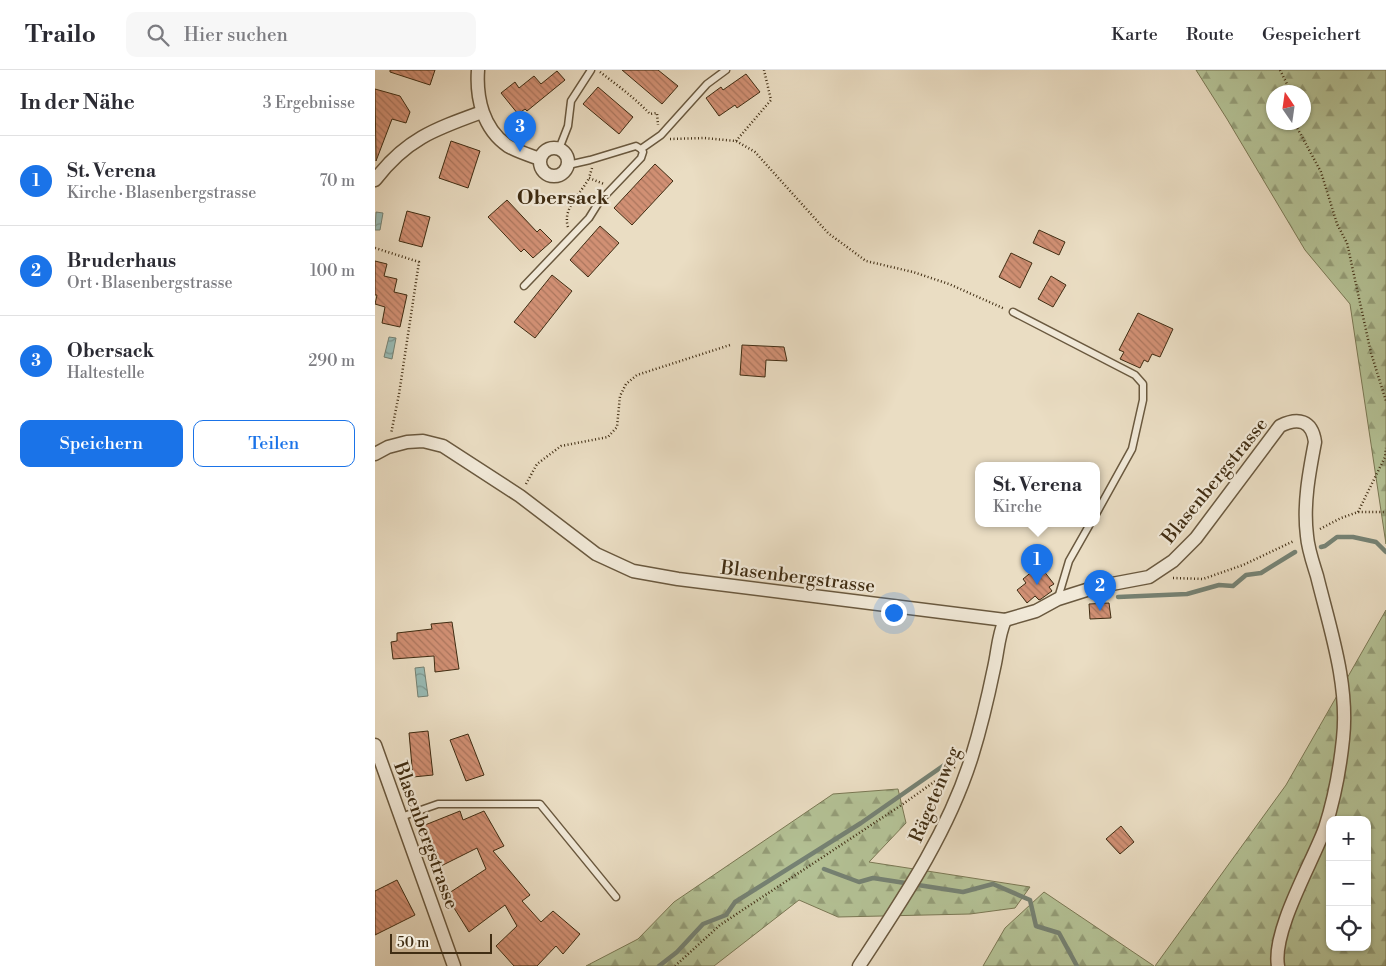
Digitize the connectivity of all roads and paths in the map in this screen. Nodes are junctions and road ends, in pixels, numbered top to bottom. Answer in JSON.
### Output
{"nodes":[{"id":1,"x":478,"y":70,"type":"edge"},
{"id":2,"x":591,"y":70,"type":"edge"},
{"id":3,"x":597,"y":70,"type":"edge"},
{"id":4,"x":726,"y":70,"type":"edge"},
{"id":5,"x":764,"y":70,"type":"edge"},
{"id":6,"x":1280,"y":70,"type":"edge"},
{"id":7,"x":1287,"y":85,"type":"edge"},
{"id":8,"x":482,"y":112,"type":"junction"},
{"id":9,"x":658,"y":115,"type":"dead end"},
{"id":10,"x":1297,"y":130,"type":"edge"},
{"id":11,"x":661,"y":135,"type":"junction"},
{"id":12,"x":736,"y":141,"type":"junction"},
{"id":13,"x":641,"y":148,"type":"junction"},
{"id":14,"x":559,"y":149,"type":"junction"},
{"id":15,"x":540,"y":159,"type":"junction"},
{"id":16,"x":568,"y":165,"type":"junction"},
{"id":17,"x":592,"y":169,"type":"dead end"},
{"id":18,"x":589,"y":178,"type":"junction"},
{"id":19,"x":375,"y":180,"type":"edge"},
{"id":20,"x":605,"y":184,"type":"dead end"},
{"id":21,"x":574,"y":234,"type":"junction"},
{"id":22,"x":375,"y":248,"type":"edge"},
{"id":23,"x":524,"y":286,"type":"dead end"},
{"id":24,"x":1013,"y":312,"type":"joint"},
{"id":25,"x":730,"y":345,"type":"dead end"},
{"id":26,"x":1386,"y":401,"type":"edge"},
{"id":27,"x":388,"y":447,"type":"junction"},
{"id":28,"x":1386,"y":448,"type":"edge"},
{"id":29,"x":375,"y":454,"type":"edge"},
{"id":30,"x":520,"y":496,"type":"junction"},
{"id":31,"x":1100,"y":507,"type":"edge"},
{"id":32,"x":1358,"y":512,"type":"junction"},
{"id":33,"x":1386,"y":512,"type":"edge"},
{"id":34,"x":1088,"y":527,"type":"edge"},
{"id":35,"x":1307,"y":536,"type":"junction"},
{"id":36,"x":1149,"y":577,"type":"junction"},
{"id":37,"x":1058,"y":599,"type":"junction"},
{"id":38,"x":1005,"y":620,"type":"junction"},
{"id":39,"x":375,"y":745,"type":"edge"},
{"id":40,"x":972,"y":756,"type":"junction"},
{"id":41,"x":401,"y":817,"type":"junction"},
{"id":42,"x":616,"y":898,"type":"dead end"},
{"id":43,"x":454,"y":966,"type":"edge"},
{"id":44,"x":675,"y":966,"type":"edge"},
{"id":45,"x":859,"y":966,"type":"edge"},
{"id":46,"x":1278,"y":966,"type":"edge"}],
"edges":[{"from":1,"to":8,"type":"street"},
{"from":2,"to":14,"type":"lane"},
{"from":3,"to":9,"type":"path"},
{"from":4,"to":11,"type":"lane"},
{"from":5,"to":12,"type":"path"},
{"from":6,"to":7,"type":"path"},
{"from":8,"to":15,"type":"street"},
{"from":8,"to":19,"type":"street"},
{"from":10,"to":26,"type":"path"},
{"from":11,"to":12,"type":"path"},
{"from":11,"to":13,"type":"lane"},
{"from":12,"to":24,"type":"path"},
{"from":13,"to":16,"type":"lane"},
{"from":13,"to":21,"type":"lane"},
{"from":14,"to":15,"type":"street"},
{"from":14,"to":16,"type":"street"},
{"from":15,"to":16,"type":"street"},
{"from":17,"to":18,"type":"path"},
{"from":18,"to":20,"type":"path"},
{"from":18,"to":21,"type":"path"},
{"from":21,"to":23,"type":"lane"},
{"from":22,"to":27,"type":"path"},
{"from":24,"to":31,"type":"lane"},
{"from":25,"to":30,"type":"path"},
{"from":27,"to":29,"type":"street","name":"Blasenbergstrasse"},
{"from":27,"to":30,"type":"street","name":"Blasenbergstrasse"},
{"from":28,"to":32,"type":"path"},
{"from":30,"to":38,"type":"street","name":"Blasenbergstrasse"},
{"from":32,"to":33,"type":"path"},
{"from":32,"to":35,"type":"path"},
{"from":34,"to":37,"type":"lane"},
{"from":35,"to":36,"type":"path"},
{"from":35,"to":36,"type":"street","name":"Blasenbergstrasse"},
{"from":35,"to":46,"type":"street","name":"Blasenbergstrasse"},
{"from":36,"to":37,"type":"street","name":"Blasenbergstrasse"},
{"from":37,"to":38,"type":"street","name":"Blasenbergstrasse"},
{"from":38,"to":40,"type":"street","name":"Rägetenweg"},
{"from":39,"to":41,"type":"street","name":"Blasenbergstrasse"},
{"from":40,"to":44,"type":"path"},
{"from":40,"to":45,"type":"street","name":"Rägetenweg"},
{"from":41,"to":42,"type":"lane"},
{"from":41,"to":43,"type":"street","name":"Blasenbergstrasse"}]}
